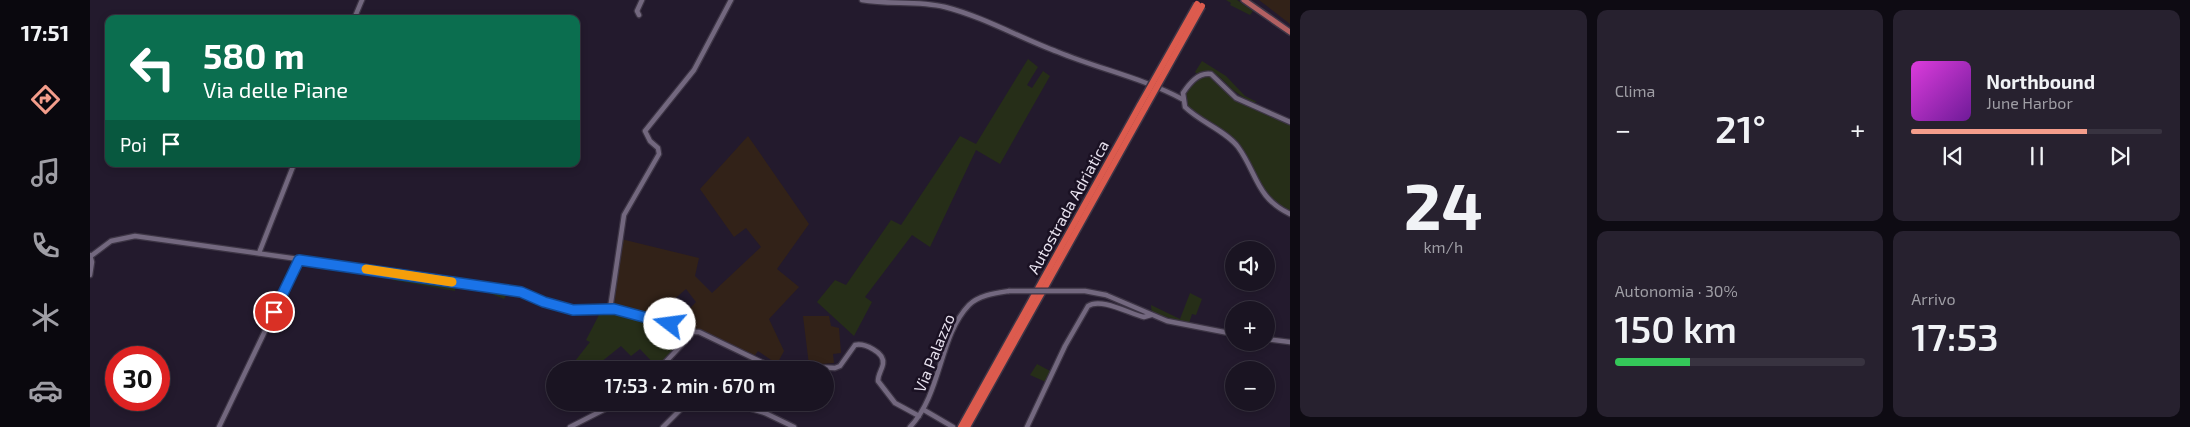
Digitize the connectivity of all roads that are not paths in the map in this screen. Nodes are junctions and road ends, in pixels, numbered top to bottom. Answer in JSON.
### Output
{"nodes":[{"id":1,"x":362,"y":0,"type":"edge"},
{"id":2,"x":642,"y":0,"type":"edge"},
{"id":3,"x":731,"y":0,"type":"edge"},
{"id":4,"x":862,"y":0,"type":"edge"},
{"id":5,"x":1244,"y":0,"type":"edge"},
{"id":6,"x":1201,"y":2,"type":"edge"},
{"id":7,"x":639,"y":14,"type":"dead end"},
{"id":8,"x":356,"y":15,"type":"edge"},
{"id":9,"x":1290,"y":32,"type":"edge"},
{"id":10,"x":1182,"y":99,"type":"junction"},
{"id":11,"x":1143,"y":106,"type":"junction"},
{"id":12,"x":1290,"y":122,"type":"edge"},
{"id":13,"x":293,"y":167,"type":"edge"},
{"id":14,"x":1290,"y":214,"type":"edge"},
{"id":15,"x":259,"y":253,"type":"junction"},
{"id":16,"x":90,"y":255,"type":"edge"},
{"id":17,"x":299,"y":260,"type":"junction"},
{"id":18,"x":90,"y":275,"type":"edge"},
{"id":19,"x":610,"y":309,"type":"junction"},
{"id":20,"x":1151,"y":315,"type":"junction"},
{"id":21,"x":692,"y":332,"type":"junction"},
{"id":22,"x":1225,"y":332,"type":"edge"},
{"id":23,"x":1275,"y":340,"type":"edge"},
{"id":24,"x":1290,"y":342,"type":"edge"},
{"id":25,"x":666,"y":361,"type":"edge"},
{"id":26,"x":759,"y":361,"type":"edge"},
{"id":27,"x":834,"y":368,"type":"edge"},
{"id":28,"x":924,"y":410,"type":"junction"},
{"id":29,"x":601,"y":411,"type":"edge"},
{"id":30,"x":679,"y":411,"type":"edge"},
{"id":31,"x":756,"y":411,"type":"edge"},
{"id":32,"x":919,"y":416,"type":"junction"},
{"id":33,"x":952,"y":426,"type":"edge"},
{"id":34,"x":220,"y":427,"type":"edge"},
{"id":35,"x":570,"y":427,"type":"edge"},
{"id":36,"x":663,"y":427,"type":"edge"},
{"id":37,"x":794,"y":427,"type":"edge"},
{"id":38,"x":910,"y":427,"type":"edge"},
{"id":39,"x":961,"y":427,"type":"edge"},
{"id":40,"x":968,"y":427,"type":"edge"},
{"id":41,"x":1027,"y":427,"type":"edge"}],
"edges":[{"from":1,"to":8,"type":"street"},
{"from":2,"to":7,"type":"street"},
{"from":3,"to":19,"type":"street"},
{"from":4,"to":10,"type":"street"},
{"from":5,"to":9,"type":"main road"},
{"from":6,"to":11,"type":"highway","name":"Autostrada Adriatica","bridge":true},
{"from":10,"to":12,"type":"street"},
{"from":10,"to":14,"type":"street"},
{"from":11,"to":39,"type":"highway","name":"Autostrada Adriatica"},
{"from":11,"to":40,"type":"highway","name":"Autostrada Adriatica"},
{"from":13,"to":15,"type":"street"},
{"from":15,"to":16,"type":"street"},
{"from":15,"to":17,"type":"street"},
{"from":16,"to":18,"type":"street"},
{"from":17,"to":19,"type":"street"},
{"from":17,"to":34,"type":"street"},
{"from":19,"to":21,"type":"street"},
{"from":20,"to":22,"type":"street"},
{"from":20,"to":28,"type":"street","name":"Via Palazzo","bridge":true},
{"from":20,"to":41,"type":"street"},
{"from":21,"to":25,"type":"street"},
{"from":21,"to":26,"type":"street"},
{"from":23,"to":24,"type":"street"},
{"from":27,"to":32,"type":"street"},
{"from":28,"to":32,"type":"street","name":"Via Palazzo"},
{"from":28,"to":33,"type":"street"},
{"from":29,"to":35,"type":"street"},
{"from":30,"to":36,"type":"street"},
{"from":31,"to":37,"type":"street"},
{"from":32,"to":38,"type":"street","name":"Via Palazzo"}]}
